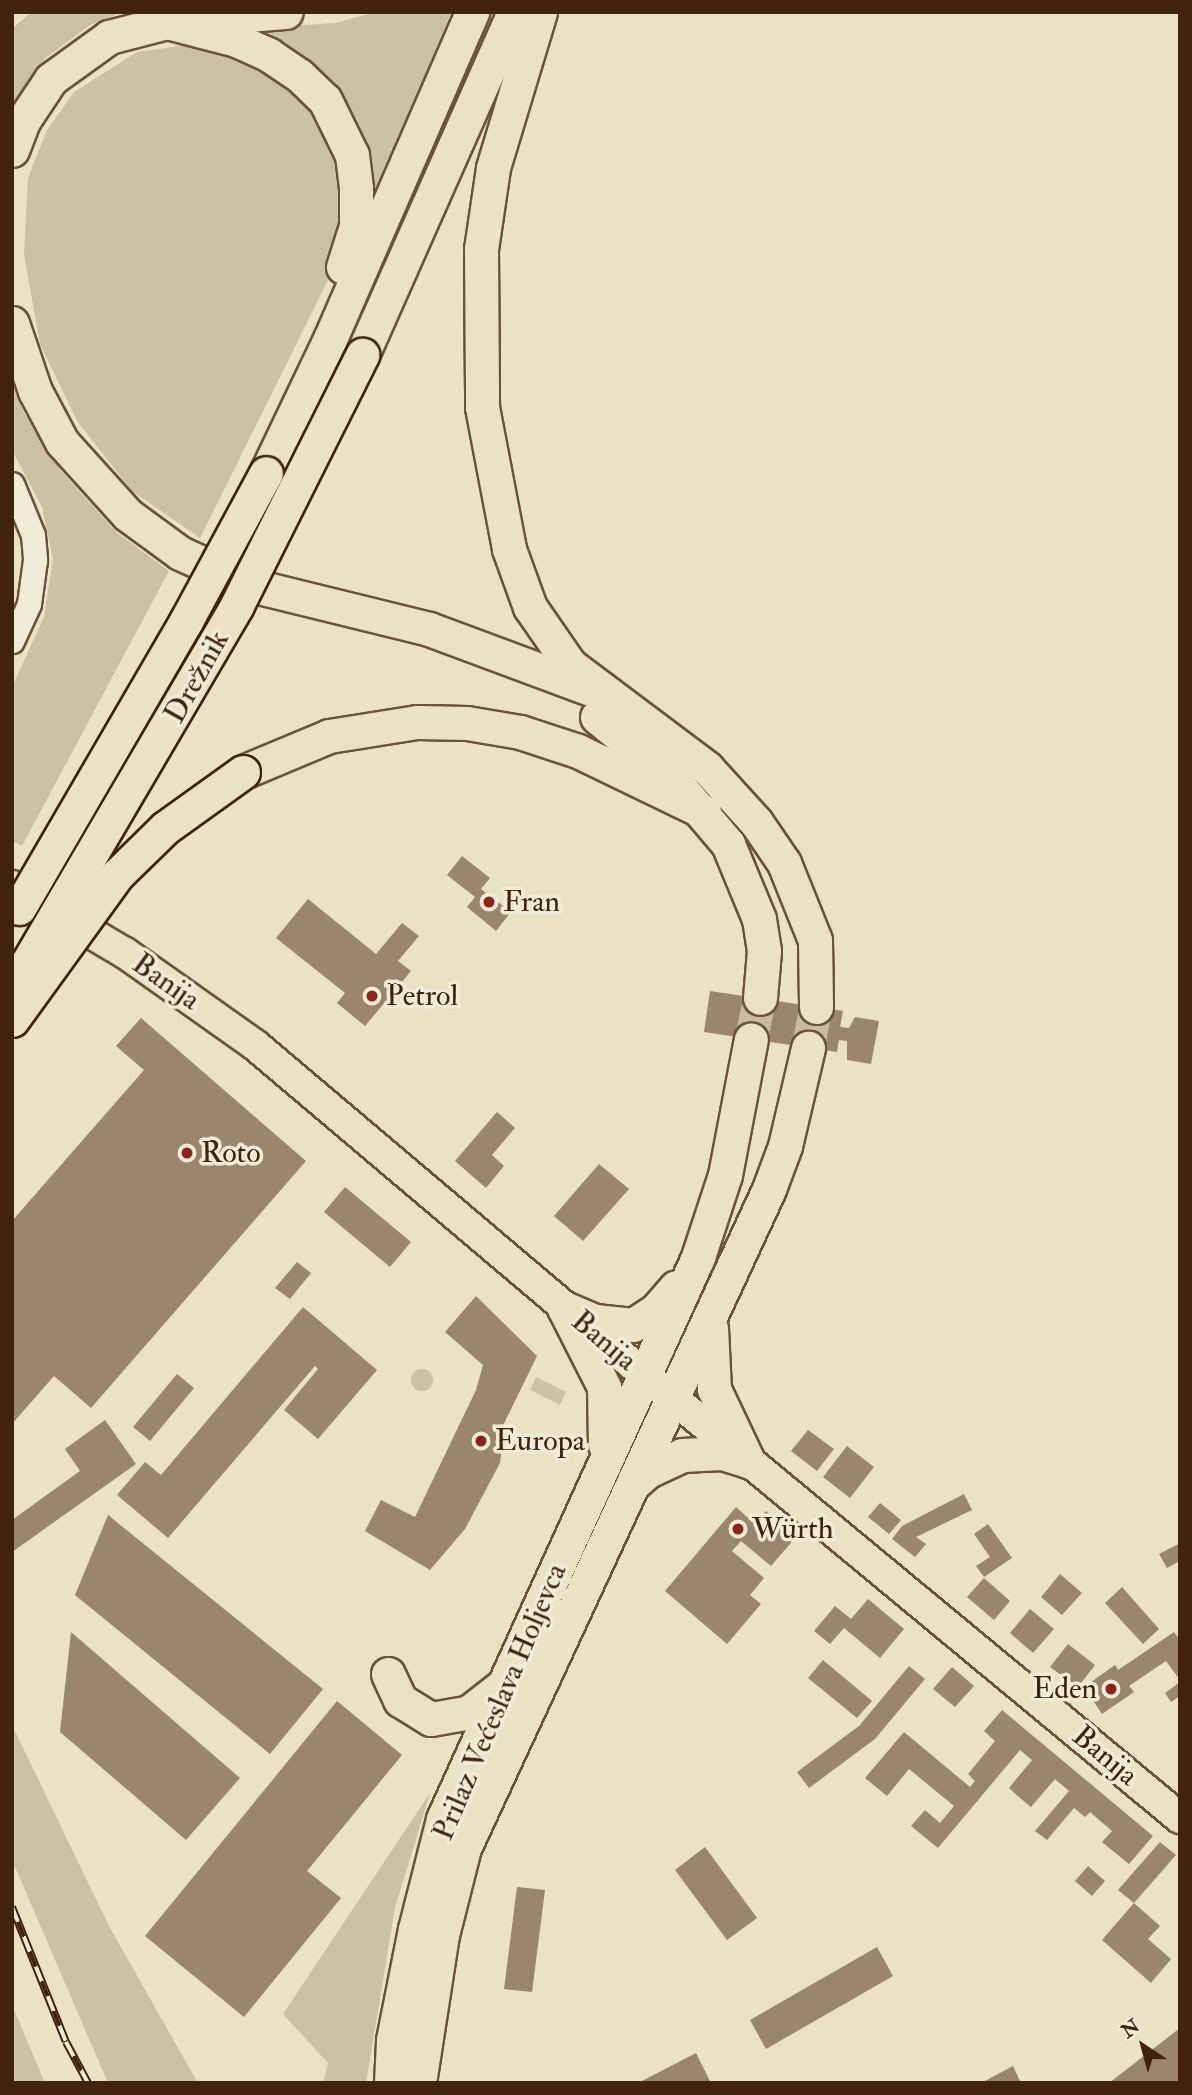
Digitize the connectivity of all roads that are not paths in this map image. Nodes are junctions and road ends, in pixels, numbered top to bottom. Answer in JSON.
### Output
{"nodes":[{"id":1,"x":286,"y":12,"type":"edge"},
{"id":2,"x":472,"y":12,"type":"edge"},
{"id":3,"x":514,"y":12,"type":"edge"},
{"id":4,"x":540,"y":12,"type":"edge"},
{"id":5,"x":167,"y":23,"type":"junction"},
{"id":6,"x":12,"y":150,"type":"edge"},
{"id":7,"x":12,"y":323,"type":"edge"},
{"id":8,"x":330,"y":339,"type":"junction"},
{"id":9,"x":12,"y":484,"type":"edge"},
{"id":10,"x":12,"y":641,"type":"edge"},
{"id":11,"x":520,"y":663,"type":"junction"},
{"id":12,"x":604,"y":694,"type":"junction"},
{"id":13,"x":704,"y":812,"type":"junction"},
{"id":14,"x":12,"y":886,"type":"edge"},
{"id":15,"x":12,"y":920,"type":"edge"},
{"id":16,"x":12,"y":989,"type":"edge"},
{"id":17,"x":760,"y":998,"type":"tunnel mouth"},
{"id":18,"x":816,"y":1007,"type":"tunnel mouth"},
{"id":19,"x":12,"y":1020,"type":"edge"},
{"id":20,"x":751,"y":1039,"type":"tunnel mouth"},
{"id":21,"x":808,"y":1048,"type":"tunnel mouth"},
{"id":22,"x":698,"y":1256,"type":"junction"},
{"id":23,"x":564,"y":1307,"type":"junction"},
{"id":24,"x":712,"y":1312,"type":"junction"},
{"id":25,"x":645,"y":1375,"type":"junction"},
{"id":26,"x":673,"y":1399,"type":"junction"},
{"id":27,"x":748,"y":1461,"type":"junction"},
{"id":28,"x":602,"y":1471,"type":"junction"},
{"id":29,"x":631,"y":1486,"type":"junction"},
{"id":30,"x":388,"y":1674,"type":"dead end"},
{"id":31,"x":505,"y":1684,"type":"junction"},
{"id":32,"x":1180,"y":1818,"type":"edge"},
{"id":33,"x":391,"y":2083,"type":"edge"},
{"id":34,"x":419,"y":2083,"type":"edge"}],
"edges":[{"from":1,"to":5,"type":"highway"},
{"from":2,"to":8,"type":"highway","name":"Drežnik"},
{"from":3,"to":16,"type":"highway","name":"Drežnik","bridge":true},
{"from":4,"to":12,"type":"highway"},
{"from":5,"to":6,"type":"highway"},
{"from":5,"to":8,"type":"highway"},
{"from":7,"to":11,"type":"highway"},
{"from":8,"to":15,"type":"highway","name":"Drežnik","bridge":true},
{"from":9,"to":10,"type":"street"},
{"from":11,"to":12,"type":"highway"},
{"from":11,"to":13,"type":"highway"},
{"from":12,"to":18,"type":"highway"},
{"from":13,"to":17,"type":"highway"},
{"from":13,"to":19,"type":"highway","bridge":true},
{"from":14,"to":23,"type":"main road","name":"Banija"},
{"from":20,"to":22,"type":"highway"},
{"from":21,"to":24,"type":"highway","name":"Prilaz Većeslava Holjevca"},
{"from":22,"to":23,"type":"highway"},
{"from":22,"to":25,"type":"highway","name":"Prilaz Većeslava Holjevca"},
{"from":23,"to":25,"type":"main road","name":"Banija"},
{"from":23,"to":28,"type":"highway"},
{"from":24,"to":26,"type":"highway","name":"Prilaz Većeslava Holjevca"},
{"from":24,"to":27,"type":"highway"},
{"from":25,"to":26,"type":"main road","name":"Banija"},
{"from":25,"to":28,"type":"highway","name":"Prilaz Većeslava Holjevca"},
{"from":26,"to":27,"type":"main road","name":"Banija"},
{"from":26,"to":29,"type":"highway","name":"Prilaz Većeslava Holjevca"},
{"from":27,"to":29,"type":"highway"},
{"from":27,"to":32,"type":"main road","name":"Banija"},
{"from":28,"to":31,"type":"highway","name":"Prilaz Većeslava Holjevca"},
{"from":29,"to":34,"type":"highway","name":"Prilaz Većeslava Holjevca"},
{"from":30,"to":31,"type":"highway"},
{"from":31,"to":33,"type":"highway","name":"Prilaz Većeslava Holjevca"}]}
